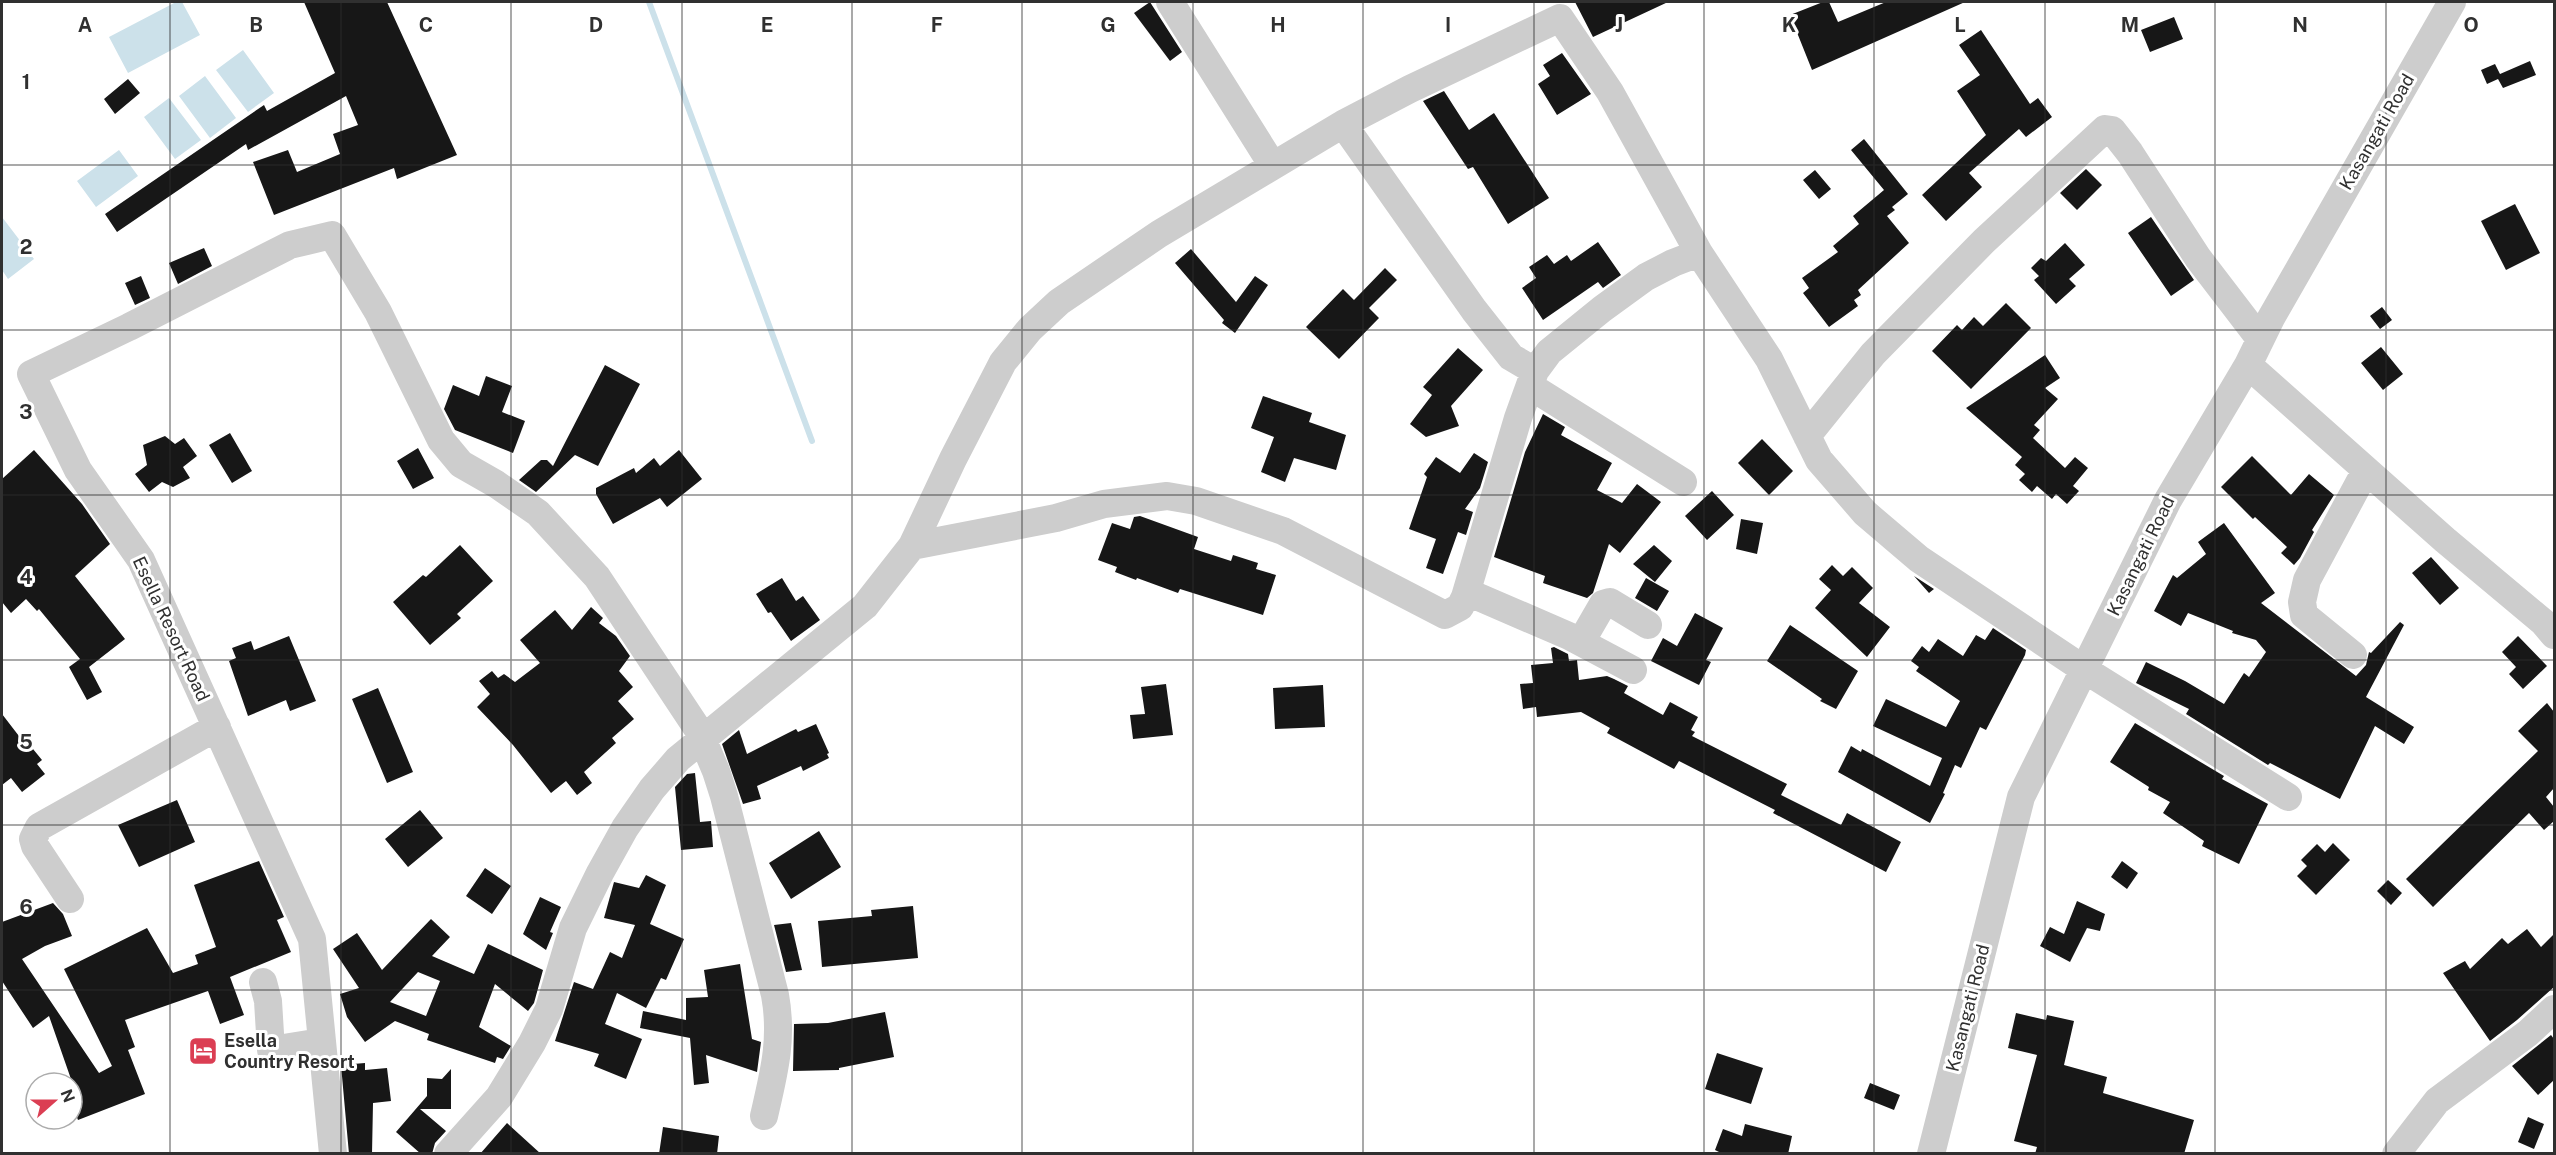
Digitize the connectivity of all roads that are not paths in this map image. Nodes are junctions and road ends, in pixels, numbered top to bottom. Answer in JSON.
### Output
{"nodes":[{"id":1,"x":1170,"y":2,"type":"edge"},
{"id":2,"x":2452,"y":2,"type":"edge"},
{"id":3,"x":1556,"y":10,"type":"edge"},
{"id":4,"x":1343,"y":124,"type":"junction"},
{"id":5,"x":1273,"y":166,"type":"junction"},
{"id":6,"x":1699,"y":253,"type":"junction"},
{"id":7,"x":2260,"y":339,"type":"junction"},
{"id":8,"x":2248,"y":365,"type":"junction"},
{"id":9,"x":1532,"y":379,"type":"junction"},
{"id":10,"x":1807,"y":436,"type":"junction"},
{"id":11,"x":2366,"y":470,"type":"junction"},
{"id":12,"x":1683,"y":482,"type":"dead end"},
{"id":13,"x":912,"y":546,"type":"junction"},
{"id":14,"x":1467,"y":592,"type":"junction"},
{"id":15,"x":1648,"y":625,"type":"dead end"},
{"id":16,"x":2551,"y":626,"type":"edge"},
{"id":17,"x":1581,"y":642,"type":"junction"},
{"id":18,"x":2353,"y":656,"type":"dead end"},
{"id":19,"x":1633,"y":670,"type":"dead end"},
{"id":20,"x":2085,"y":670,"type":"junction"},
{"id":21,"x":217,"y":727,"type":"junction"},
{"id":22,"x":703,"y":738,"type":"junction"},
{"id":23,"x":2288,"y":797,"type":"dead end"},
{"id":24,"x":70,"y":899,"type":"dead end"},
{"id":25,"x":263,"y":982,"type":"dead end"},
{"id":26,"x":2554,"y":1009,"type":"edge"},
{"id":27,"x":321,"y":1042,"type":"junction"},
{"id":28,"x":764,"y":1116,"type":"dead end"},
{"id":29,"x":333,"y":1154,"type":"edge"},
{"id":30,"x":448,"y":1154,"type":"edge"},
{"id":31,"x":1931,"y":1154,"type":"edge"},
{"id":32,"x":2396,"y":1154,"type":"edge"}],
"edges":[{"from":1,"to":5,"type":"street"},
{"from":2,"to":7,"type":"street","name":"Kasangati Road"},
{"from":3,"to":4,"type":"street"},
{"from":3,"to":6,"type":"street"},
{"from":4,"to":5,"type":"street"},
{"from":4,"to":9,"type":"street"},
{"from":5,"to":13,"type":"street"},
{"from":6,"to":9,"type":"street"},
{"from":6,"to":10,"type":"street"},
{"from":7,"to":8,"type":"street","name":"Kasangati Road"},
{"from":7,"to":10,"type":"street"},
{"from":8,"to":11,"type":"street"},
{"from":8,"to":20,"type":"street","name":"Kasangati Road"},
{"from":9,"to":12,"type":"street"},
{"from":9,"to":14,"type":"street"},
{"from":10,"to":20,"type":"street"},
{"from":11,"to":16,"type":"street"},
{"from":11,"to":18,"type":"street"},
{"from":13,"to":14,"type":"street"},
{"from":13,"to":22,"type":"street"},
{"from":14,"to":17,"type":"street"},
{"from":15,"to":17,"type":"street"},
{"from":17,"to":19,"type":"street"},
{"from":20,"to":23,"type":"street"},
{"from":20,"to":31,"type":"street","name":"Kasangati Road"},
{"from":21,"to":22,"type":"street","name":"Esella Resort Road"},
{"from":21,"to":24,"type":"street"},
{"from":21,"to":27,"type":"street","name":"Esella Resort Road"},
{"from":22,"to":28,"type":"street"},
{"from":22,"to":30,"type":"street"},
{"from":25,"to":27,"type":"street"},
{"from":26,"to":32,"type":"street"},
{"from":27,"to":29,"type":"street","name":"Esella Resort Road"}]}
